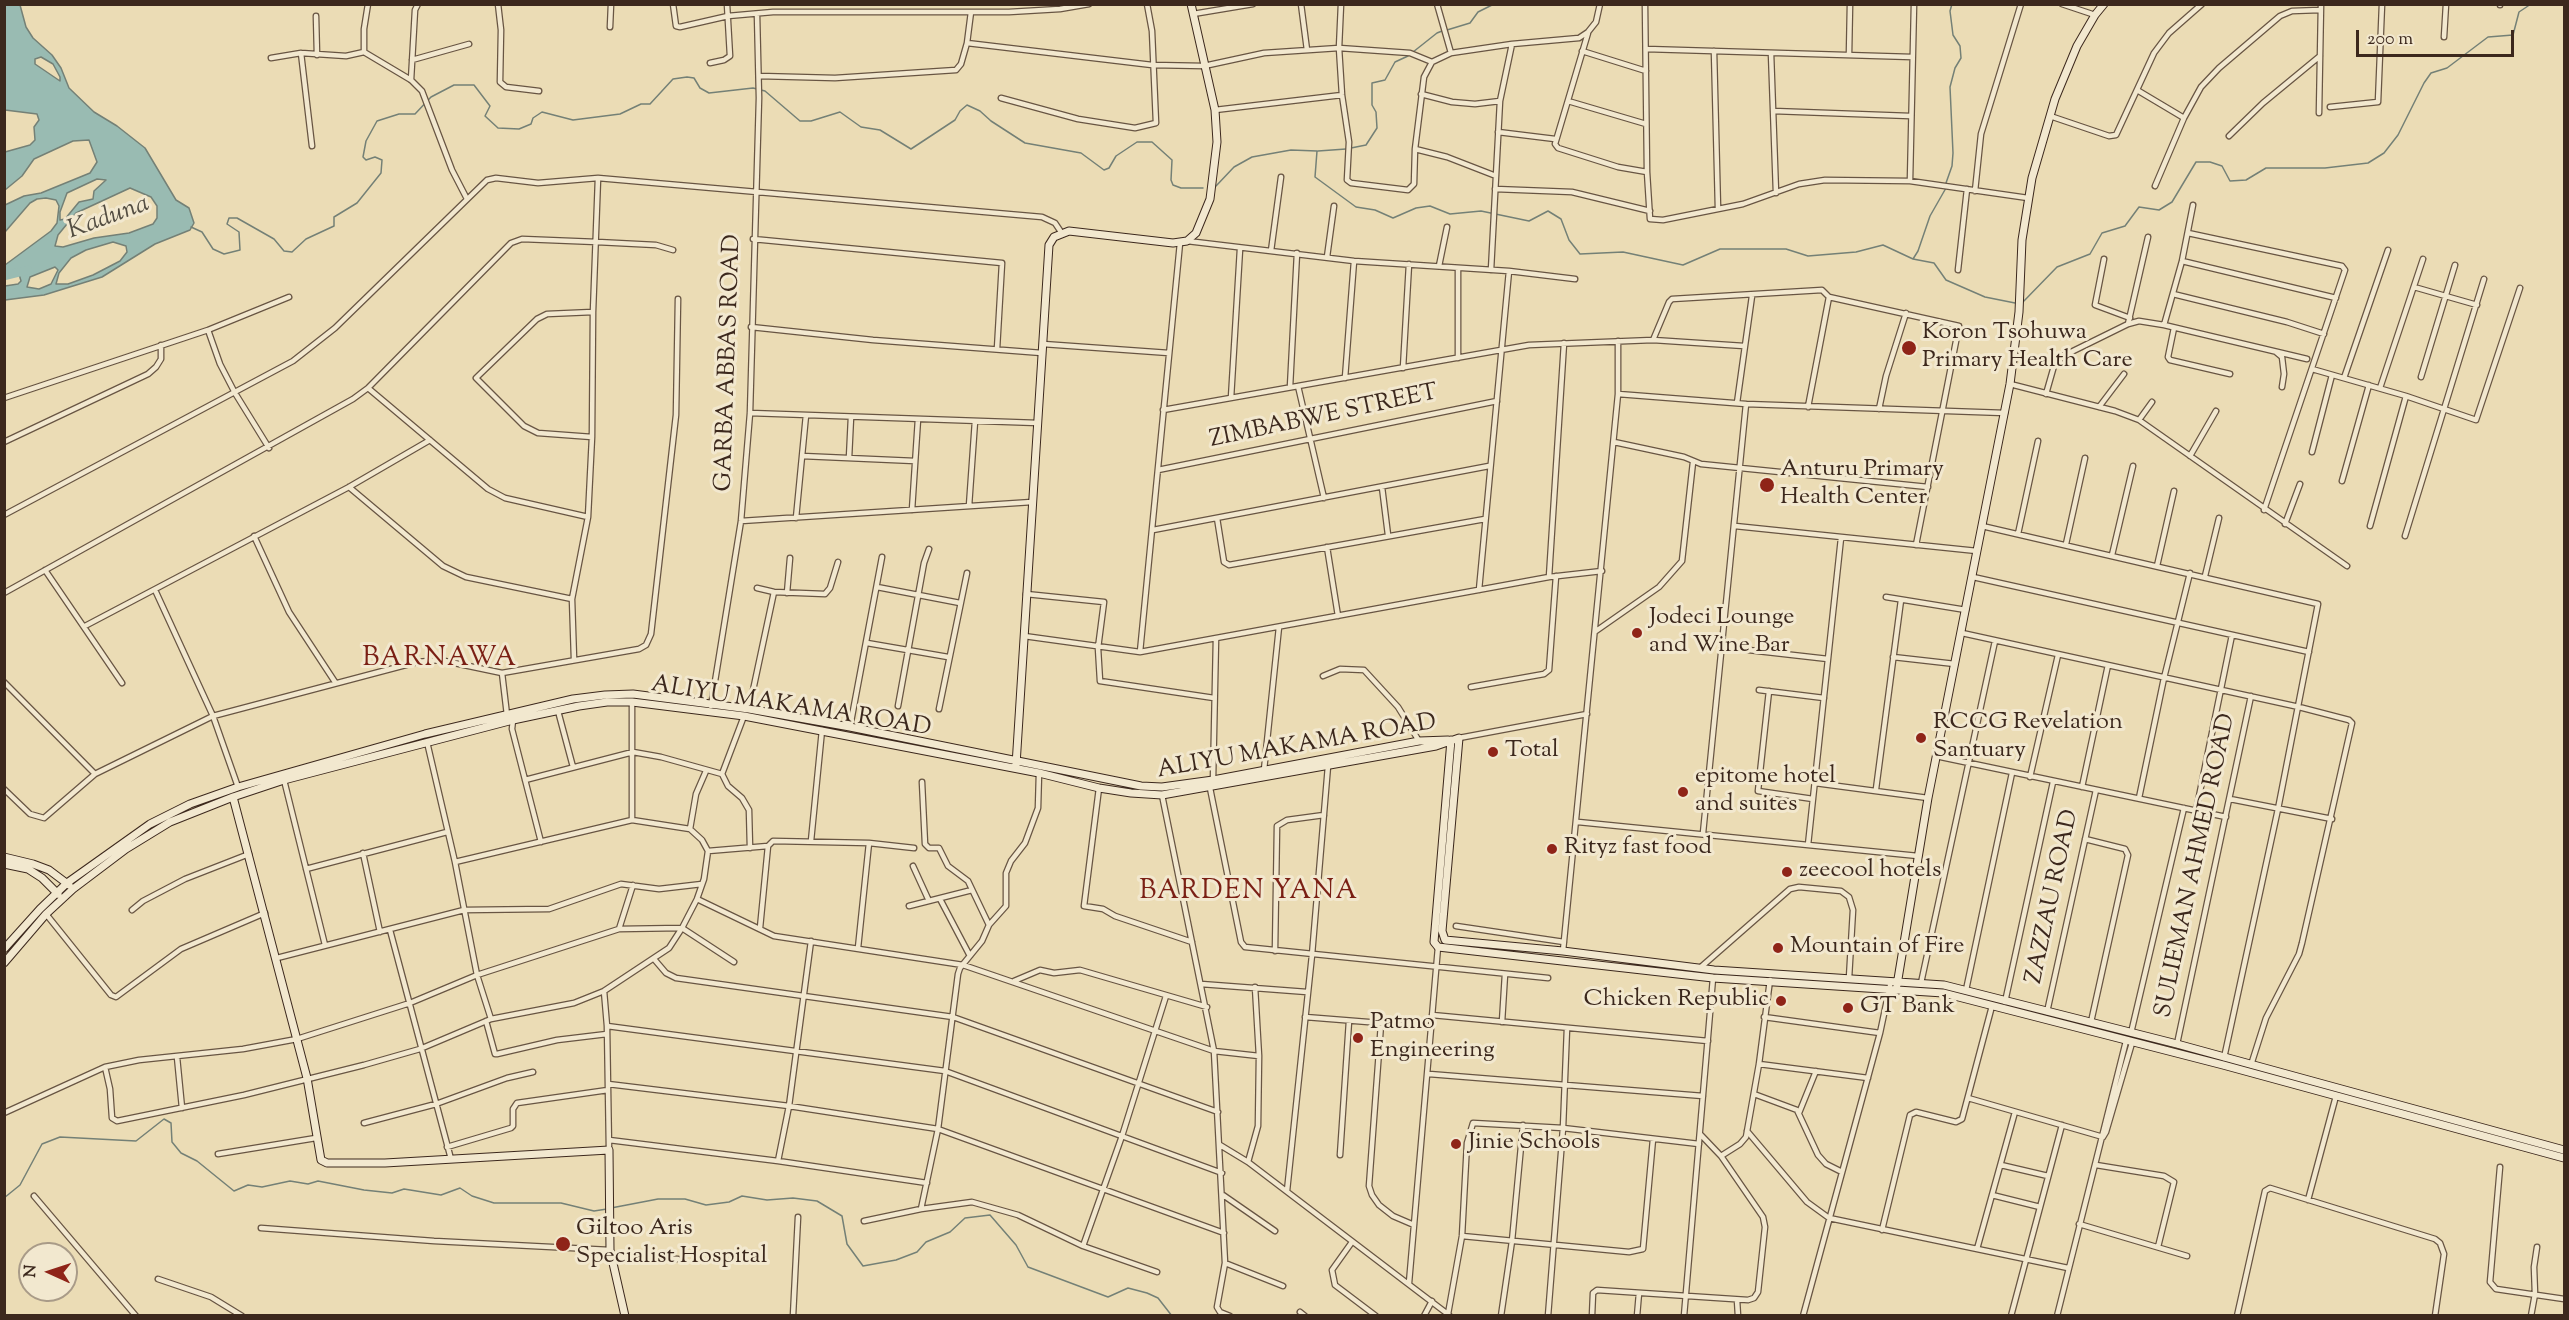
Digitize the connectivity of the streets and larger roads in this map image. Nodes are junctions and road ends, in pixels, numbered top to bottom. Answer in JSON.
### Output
{"nodes":[{"id":1,"x":368,"y":4,"type":"edge"},
{"id":2,"x":418,"y":4,"type":"edge"},
{"id":3,"x":498,"y":4,"type":"edge"},
{"id":4,"x":611,"y":4,"type":"edge"},
{"id":5,"x":673,"y":4,"type":"edge"},
{"id":6,"x":727,"y":4,"type":"edge"},
{"id":7,"x":885,"y":4,"type":"edge"},
{"id":8,"x":944,"y":4,"type":"edge"},
{"id":9,"x":1009,"y":4,"type":"edge"},
{"id":10,"x":1089,"y":4,"type":"edge"},
{"id":11,"x":1147,"y":4,"type":"edge"},
{"id":12,"x":1191,"y":4,"type":"edge"},
{"id":13,"x":1253,"y":4,"type":"edge"},
{"id":14,"x":1301,"y":4,"type":"edge"},
{"id":15,"x":1341,"y":4,"type":"edge"},
{"id":16,"x":1437,"y":4,"type":"edge"},
{"id":17,"x":1600,"y":4,"type":"edge"},
{"id":18,"x":1646,"y":4,"type":"edge"},
{"id":19,"x":1850,"y":4,"type":"edge"},
{"id":20,"x":1914,"y":4,"type":"edge"},
{"id":21,"x":2021,"y":4,"type":"edge"},
{"id":22,"x":2062,"y":4,"type":"edge"},
{"id":23,"x":2104,"y":4,"type":"edge"},
{"id":24,"x":2202,"y":4,"type":"edge"},
{"id":25,"x":2382,"y":4,"type":"edge"},
{"id":26,"x":2446,"y":4,"type":"edge"},
{"id":27,"x":1060,"y":7,"type":"edge"},
{"id":28,"x":2320,"y":7,"type":"edge"},
{"id":29,"x":944,"y":12,"type":"junction"},
{"id":30,"x":971,"y":12,"type":"junction"},
{"id":31,"x":1009,"y":12,"type":"junction"},
{"id":32,"x":886,"y":13,"type":"junction"},
{"id":33,"x":757,"y":14,"type":"junction"},
{"id":34,"x":1193,"y":14,"type":"junction"},
{"id":35,"x":728,"y":15,"type":"junction"},
{"id":36,"x":2095,"y":15,"type":"junction"},
{"id":37,"x":316,"y":16,"type":"dead end"},
{"id":38,"x":610,"y":27,"type":"dead end"},
{"id":39,"x":1588,"y":32,"type":"junction"},
{"id":40,"x":2444,"y":37,"type":"dead end"},
{"id":41,"x":1580,"y":38,"type":"junction"},
{"id":42,"x":967,"y":43,"type":"junction"},
{"id":43,"x":469,"y":44,"type":"dead end"},
{"id":44,"x":1512,"y":44,"type":"junction"},
{"id":45,"x":1339,"y":48,"type":"junction"},
{"id":46,"x":1582,"y":49,"type":"junction"},
{"id":47,"x":1646,"y":49,"type":"junction"},
{"id":48,"x":1307,"y":50,"type":"junction"},
{"id":49,"x":1714,"y":51,"type":"junction"},
{"id":50,"x":364,"y":52,"type":"junction"},
{"id":51,"x":301,"y":53,"type":"junction"},
{"id":52,"x":1451,"y":53,"type":"junction"},
{"id":53,"x":1771,"y":53,"type":"junction"},
{"id":54,"x":316,"y":55,"type":"junction"},
{"id":55,"x":1849,"y":55,"type":"junction"},
{"id":56,"x":2320,"y":56,"type":"junction"},
{"id":57,"x":1912,"y":57,"type":"junction"},
{"id":58,"x":271,"y":58,"type":"dead end"},
{"id":59,"x":412,"y":60,"type":"junction"},
{"id":60,"x":1432,"y":62,"type":"junction"},
{"id":61,"x":710,"y":63,"type":"dead end"},
{"id":62,"x":1152,"y":65,"type":"junction"},
{"id":63,"x":1204,"y":66,"type":"junction"},
{"id":64,"x":1646,"y":71,"type":"junction"},
{"id":65,"x":759,"y":76,"type":"junction"},
{"id":66,"x":411,"y":80,"type":"junction"},
{"id":67,"x":2137,"y":90,"type":"junction"},
{"id":68,"x":539,"y":91,"type":"dead end"},
{"id":69,"x":1421,"y":94,"type":"junction"},
{"id":70,"x":1342,"y":95,"type":"junction"},
{"id":71,"x":1001,"y":98,"type":"dead end"},
{"id":72,"x":1500,"y":101,"type":"junction"},
{"id":73,"x":1568,"y":101,"type":"junction"},
{"id":74,"x":2330,"y":107,"type":"dead end"},
{"id":75,"x":1215,"y":110,"type":"junction"},
{"id":76,"x":1773,"y":111,"type":"junction"},
{"id":77,"x":2319,"y":113,"type":"dead end"},
{"id":78,"x":2050,"y":116,"type":"junction"},
{"id":79,"x":1910,"y":117,"type":"junction"},
{"id":80,"x":2184,"y":118,"type":"junction"},
{"id":81,"x":1646,"y":124,"type":"junction"},
{"id":82,"x":1498,"y":132,"type":"junction"},
{"id":83,"x":2229,"y":136,"type":"dead end"},
{"id":84,"x":1555,"y":139,"type":"junction"},
{"id":85,"x":312,"y":147,"type":"dead end"},
{"id":86,"x":1415,"y":149,"type":"junction"},
{"id":87,"x":1647,"y":172,"type":"junction"},
{"id":88,"x":1496,"y":176,"type":"junction"},
{"id":89,"x":1281,"y":177,"type":"dead end"},
{"id":90,"x":598,"y":178,"type":"junction"},
{"id":91,"x":1910,"y":181,"type":"junction"},
{"id":92,"x":2156,"y":186,"type":"dead end"},
{"id":93,"x":1495,"y":189,"type":"junction"},
{"id":94,"x":1966,"y":189,"type":"junction"},
{"id":95,"x":1975,"y":191,"type":"junction"},
{"id":96,"x":755,"y":192,"type":"junction"},
{"id":97,"x":1776,"y":193,"type":"junction"},
{"id":98,"x":2028,"y":198,"type":"junction"},
{"id":99,"x":467,"y":200,"type":"junction"},
{"id":100,"x":2193,"y":205,"type":"dead end"},
{"id":101,"x":1334,"y":206,"type":"dead end"},
{"id":102,"x":1718,"y":209,"type":"junction"},
{"id":103,"x":1650,"y":211,"type":"junction"},
{"id":104,"x":1447,"y":227,"type":"dead end"},
{"id":105,"x":1061,"y":232,"type":"junction"},
{"id":106,"x":2188,"y":232,"type":"junction"},
{"id":107,"x":2148,"y":237,"type":"dead end"},
{"id":108,"x":753,"y":239,"type":"junction"},
{"id":109,"x":597,"y":242,"type":"junction"},
{"id":110,"x":1183,"y":242,"type":"junction"},
{"id":111,"x":1240,"y":249,"type":"junction"},
{"id":112,"x":673,"y":250,"type":"dead end"},
{"id":113,"x":2388,"y":250,"type":"dead end"},
{"id":114,"x":1271,"y":251,"type":"junction"},
{"id":115,"x":1297,"y":253,"type":"junction"},
{"id":116,"x":1327,"y":257,"type":"junction"},
{"id":117,"x":2104,"y":259,"type":"dead end"},
{"id":118,"x":2423,"y":259,"type":"dead end"},
{"id":119,"x":1354,"y":261,"type":"junction"},
{"id":120,"x":2182,"y":261,"type":"junction"},
{"id":121,"x":1409,"y":264,"type":"junction"},
{"id":122,"x":2455,"y":265,"type":"dead end"},
{"id":123,"x":1440,"y":266,"type":"junction"},
{"id":124,"x":1458,"y":268,"type":"junction"},
{"id":125,"x":1491,"y":270,"type":"junction"},
{"id":126,"x":1958,"y":270,"type":"dead end"},
{"id":127,"x":1509,"y":271,"type":"junction"},
{"id":128,"x":1575,"y":279,"type":"dead end"},
{"id":129,"x":2484,"y":279,"type":"dead end"},
{"id":130,"x":2414,"y":287,"type":"junction"},
{"id":131,"x":2520,"y":288,"type":"dead end"},
{"id":132,"x":2174,"y":294,"type":"junction"},
{"id":133,"x":1752,"y":296,"type":"junction"},
{"id":134,"x":2446,"y":296,"type":"junction"},
{"id":135,"x":290,"y":297,"type":"dead end"},
{"id":136,"x":1829,"y":297,"type":"junction"},
{"id":137,"x":2336,"y":298,"type":"junction"},
{"id":138,"x":678,"y":299,"type":"dead end"},
{"id":139,"x":2477,"y":305,"type":"junction"},
{"id":140,"x":593,"y":312,"type":"junction"},
{"id":141,"x":1906,"y":313,"type":"junction"},
{"id":142,"x":2129,"y":321,"type":"junction"},
{"id":143,"x":2164,"y":325,"type":"junction"},
{"id":144,"x":751,"y":327,"type":"junction"},
{"id":145,"x":2175,"y":328,"type":"junction"},
{"id":146,"x":208,"y":330,"type":"junction"},
{"id":147,"x":2324,"y":334,"type":"junction"},
{"id":148,"x":1653,"y":340,"type":"junction"},
{"id":149,"x":1618,"y":341,"type":"junction"},
{"id":150,"x":1564,"y":343,"type":"junction"},
{"id":151,"x":1042,"y":344,"type":"junction"},
{"id":152,"x":161,"y":345,"type":"junction"},
{"id":153,"x":1744,"y":346,"type":"junction"},
{"id":154,"x":997,"y":349,"type":"junction"},
{"id":155,"x":1501,"y":350,"type":"junction"},
{"id":156,"x":2274,"y":351,"type":"junction"},
{"id":157,"x":1042,"y":353,"type":"junction"},
{"id":158,"x":1169,"y":353,"type":"junction"},
{"id":159,"x":1458,"y":358,"type":"junction"},
{"id":160,"x":2307,"y":359,"type":"dead end"},
{"id":161,"x":1403,"y":368,"type":"junction"},
{"id":162,"x":2312,"y":369,"type":"junction"},
{"id":163,"x":2124,"y":374,"type":"dead end"},
{"id":164,"x":2230,"y":374,"type":"dead end"},
{"id":165,"x":2332,"y":375,"type":"junction"},
{"id":166,"x":2421,"y":376,"type":"dead end"},
{"id":167,"x":1345,"y":378,"type":"junction"},
{"id":168,"x":2344,"y":378,"type":"junction"},
{"id":169,"x":2010,"y":384,"type":"junction"},
{"id":170,"x":2369,"y":385,"type":"junction"},
{"id":171,"x":1298,"y":386,"type":"junction"},
{"id":172,"x":1290,"y":387,"type":"junction"},
{"id":173,"x":2282,"y":387,"type":"dead end"},
{"id":174,"x":368,"y":388,"type":"junction"},
{"id":175,"x":2380,"y":388,"type":"junction"},
{"id":176,"x":235,"y":393,"type":"junction"},
{"id":177,"x":2046,"y":393,"type":"junction"},
{"id":178,"x":1618,"y":394,"type":"junction"},
{"id":179,"x":2406,"y":396,"type":"junction"},
{"id":180,"x":4,"y":398,"type":"edge"},
{"id":181,"x":1231,"y":398,"type":"junction"},
{"id":182,"x":1497,"y":401,"type":"junction"},
{"id":183,"x":2152,"y":402,"type":"dead end"},
{"id":184,"x":1737,"y":403,"type":"junction"},
{"id":185,"x":1746,"y":404,"type":"junction"},
{"id":186,"x":1808,"y":407,"type":"junction"},
{"id":187,"x":2099,"y":407,"type":"junction"},
{"id":188,"x":2444,"y":408,"type":"junction"},
{"id":189,"x":1879,"y":409,"type":"junction"},
{"id":190,"x":1163,"y":410,"type":"junction"},
{"id":191,"x":1944,"y":411,"type":"junction"},
{"id":192,"x":2216,"y":411,"type":"dead end"},
{"id":193,"x":750,"y":413,"type":"junction"},
{"id":194,"x":2005,"y":413,"type":"junction"},
{"id":195,"x":806,"y":415,"type":"junction"},
{"id":196,"x":851,"y":417,"type":"junction"},
{"id":197,"x":918,"y":419,"type":"junction"},
{"id":198,"x":2139,"y":420,"type":"junction"},
{"id":199,"x":975,"y":421,"type":"junction"},
{"id":200,"x":1038,"y":423,"type":"junction"},
{"id":201,"x":592,"y":437,"type":"junction"},
{"id":202,"x":1310,"y":439,"type":"junction"},
{"id":203,"x":430,"y":440,"type":"junction"},
{"id":204,"x":2038,"y":441,"type":"dead end"},
{"id":205,"x":4,"y":442,"type":"edge"},
{"id":206,"x":1614,"y":442,"type":"junction"},
{"id":207,"x":269,"y":448,"type":"junction"},
{"id":208,"x":2312,"y":452,"type":"dead end"},
{"id":209,"x":802,"y":456,"type":"junction"},
{"id":210,"x":2190,"y":456,"type":"junction"},
{"id":211,"x":849,"y":458,"type":"junction"},
{"id":212,"x":2085,"y":458,"type":"dead end"},
{"id":213,"x":915,"y":461,"type":"junction"},
{"id":214,"x":1694,"y":462,"type":"junction"},
{"id":215,"x":1489,"y":466,"type":"junction"},
{"id":216,"x":2133,"y":466,"type":"dead end"},
{"id":217,"x":1158,"y":470,"type":"junction"},
{"id":218,"x":1740,"y":470,"type":"junction"},
{"id":219,"x":2342,"y":481,"type":"dead end"},
{"id":220,"x":2300,"y":484,"type":"dead end"},
{"id":221,"x":349,"y":487,"type":"junction"},
{"id":222,"x":1382,"y":487,"type":"junction"},
{"id":223,"x":1928,"y":487,"type":"junction"},
{"id":224,"x":2175,"y":491,"type":"dead end"},
{"id":225,"x":1324,"y":498,"type":"junction"},
{"id":226,"x":1032,"y":502,"type":"junction"},
{"id":227,"x":969,"y":506,"type":"junction"},
{"id":228,"x":912,"y":510,"type":"junction"},
{"id":229,"x":2264,"y":510,"type":"junction"},
{"id":230,"x":4,"y":515,"type":"edge"},
{"id":231,"x":588,"y":517,"type":"junction"},
{"id":232,"x":795,"y":518,"type":"junction"},
{"id":233,"x":1217,"y":518,"type":"junction"},
{"id":234,"x":2219,"y":518,"type":"dead end"},
{"id":235,"x":1485,"y":519,"type":"junction"},
{"id":236,"x":741,"y":521,"type":"junction"},
{"id":237,"x":2285,"y":524,"type":"junction"},
{"id":238,"x":1735,"y":526,"type":"junction"},
{"id":239,"x":1982,"y":526,"type":"junction"},
{"id":240,"x":2370,"y":526,"type":"dead end"},
{"id":241,"x":1153,"y":530,"type":"junction"},
{"id":242,"x":2018,"y":534,"type":"junction"},
{"id":243,"x":1388,"y":535,"type":"junction"},
{"id":244,"x":254,"y":536,"type":"junction"},
{"id":245,"x":2405,"y":536,"type":"dead end"},
{"id":246,"x":1841,"y":538,"type":"junction"},
{"id":247,"x":2066,"y":544,"type":"junction"},
{"id":248,"x":1916,"y":545,"type":"junction"},
{"id":249,"x":1327,"y":547,"type":"junction"},
{"id":250,"x":929,"y":549,"type":"dead end"},
{"id":251,"x":1977,"y":551,"type":"junction"},
{"id":252,"x":2112,"y":555,"type":"junction"},
{"id":253,"x":882,"y":557,"type":"dead end"},
{"id":254,"x":790,"y":558,"type":"dead end"},
{"id":255,"x":838,"y":562,"type":"dead end"},
{"id":256,"x":2157,"y":566,"type":"junction"},
{"id":257,"x":2347,"y":566,"type":"dead end"},
{"id":258,"x":45,"y":570,"type":"junction"},
{"id":259,"x":1602,"y":571,"type":"junction"},
{"id":260,"x":967,"y":573,"type":"dead end"},
{"id":261,"x":2190,"y":573,"type":"junction"},
{"id":262,"x":1556,"y":576,"type":"junction"},
{"id":263,"x":2205,"y":576,"type":"junction"},
{"id":264,"x":1549,"y":577,"type":"junction"},
{"id":265,"x":1972,"y":577,"type":"junction"},
{"id":266,"x":877,"y":587,"type":"junction"},
{"id":267,"x":757,"y":588,"type":"dead end"},
{"id":268,"x":154,"y":590,"type":"junction"},
{"id":269,"x":1479,"y":590,"type":"junction"},
{"id":270,"x":774,"y":592,"type":"junction"},
{"id":271,"x":4,"y":593,"type":"edge"},
{"id":272,"x":787,"y":593,"type":"junction"},
{"id":273,"x":1026,"y":594,"type":"junction"},
{"id":274,"x":918,"y":595,"type":"junction"},
{"id":275,"x":1886,"y":597,"type":"dead end"},
{"id":276,"x":572,"y":598,"type":"junction"},
{"id":277,"x":1901,"y":600,"type":"junction"},
{"id":278,"x":960,"y":603,"type":"junction"},
{"id":279,"x":1966,"y":610,"type":"junction"},
{"id":280,"x":1338,"y":616,"type":"junction"},
{"id":281,"x":2177,"y":623,"type":"junction"},
{"id":282,"x":85,"y":626,"type":"junction"},
{"id":283,"x":1279,"y":627,"type":"junction"},
{"id":284,"x":1596,"y":631,"type":"junction"},
{"id":285,"x":1962,"y":633,"type":"junction"},
{"id":286,"x":2232,"y":635,"type":"junction"},
{"id":287,"x":1024,"y":636,"type":"junction"},
{"id":288,"x":1216,"y":638,"type":"junction"},
{"id":289,"x":1995,"y":641,"type":"junction"},
{"id":290,"x":867,"y":643,"type":"junction"},
{"id":291,"x":1722,"y":647,"type":"junction"},
{"id":292,"x":1098,"y":648,"type":"junction"},
{"id":293,"x":908,"y":650,"type":"junction"},
{"id":294,"x":1140,"y":652,"type":"junction"},
{"id":295,"x":2309,"y":652,"type":"junction"},
{"id":296,"x":2058,"y":655,"type":"junction"},
{"id":297,"x":948,"y":657,"type":"junction"},
{"id":298,"x":1893,"y":657,"type":"junction"},
{"id":299,"x":574,"y":659,"type":"junction"},
{"id":300,"x":1828,"y":659,"type":"junction"},
{"id":301,"x":1955,"y":664,"type":"junction"},
{"id":302,"x":2108,"y":665,"type":"junction"},
{"id":303,"x":502,"y":673,"type":"junction"},
{"id":304,"x":1323,"y":676,"type":"dead end"},
{"id":305,"x":2164,"y":678,"type":"junction"},
{"id":306,"x":4,"y":682,"type":"edge"},
{"id":307,"x":335,"y":682,"type":"junction"},
{"id":308,"x":122,"y":683,"type":"dead end"},
{"id":309,"x":1472,"y":687,"type":"dead end"},
{"id":310,"x":1759,"y":690,"type":"dead end"},
{"id":311,"x":2221,"y":690,"type":"junction"},
{"id":312,"x":1770,"y":692,"type":"junction"},
{"id":313,"x":2251,"y":696,"type":"junction"},
{"id":314,"x":1214,"y":698,"type":"junction"},
{"id":315,"x":1824,"y":698,"type":"junction"},
{"id":316,"x":632,"y":702,"type":"junction"},
{"id":317,"x":711,"y":703,"type":"junction"},
{"id":318,"x":897,"y":706,"type":"dead end"},
{"id":319,"x":2299,"y":707,"type":"junction"},
{"id":320,"x":749,"y":709,"type":"junction"},
{"id":321,"x":939,"y":709,"type":"dead end"},
{"id":322,"x":558,"y":711,"type":"junction"},
{"id":323,"x":710,"y":712,"type":"junction"},
{"id":324,"x":1587,"y":714,"type":"junction"},
{"id":325,"x":213,"y":716,"type":"junction"},
{"id":326,"x":744,"y":716,"type":"junction"},
{"id":327,"x":510,"y":718,"type":"junction"},
{"id":328,"x":850,"y":727,"type":"junction"},
{"id":329,"x":822,"y":730,"type":"junction"},
{"id":330,"x":1455,"y":739,"type":"junction"},
{"id":331,"x":1419,"y":741,"type":"junction"},
{"id":332,"x":427,"y":742,"type":"junction"},
{"id":333,"x":633,"y":752,"type":"junction"},
{"id":334,"x":1936,"y":756,"type":"junction"},
{"id":335,"x":349,"y":759,"type":"junction"},
{"id":336,"x":1969,"y":763,"type":"junction"},
{"id":337,"x":1016,"y":764,"type":"junction"},
{"id":338,"x":1328,"y":766,"type":"junction"},
{"id":339,"x":573,"y":767,"type":"junction"},
{"id":340,"x":1264,"y":770,"type":"junction"},
{"id":341,"x":706,"y":771,"type":"junction"},
{"id":342,"x":1039,"y":773,"type":"junction"},
{"id":343,"x":2012,"y":773,"type":"junction"},
{"id":344,"x":95,"y":774,"type":"junction"},
{"id":345,"x":722,"y":774,"type":"junction"},
{"id":346,"x":2030,"y":777,"type":"junction"},
{"id":347,"x":284,"y":780,"type":"junction"},
{"id":348,"x":525,"y":780,"type":"junction"},
{"id":349,"x":1213,"y":780,"type":"junction"},
{"id":350,"x":922,"y":782,"type":"dead end"},
{"id":351,"x":2053,"y":782,"type":"junction"},
{"id":352,"x":1815,"y":783,"type":"junction"},
{"id":353,"x":238,"y":787,"type":"junction"},
{"id":354,"x":2082,"y":787,"type":"junction"},
{"id":355,"x":1099,"y":788,"type":"junction"},
{"id":356,"x":1210,"y":788,"type":"junction"},
{"id":357,"x":4,"y":789,"type":"edge"},
{"id":358,"x":1876,"y":789,"type":"junction"},
{"id":359,"x":2096,"y":790,"type":"junction"},
{"id":360,"x":1162,"y":795,"type":"junction"},
{"id":361,"x":233,"y":797,"type":"junction"},
{"id":362,"x":1928,"y":798,"type":"junction"},
{"id":363,"x":2139,"y":798,"type":"junction"},
{"id":364,"x":1813,"y":799,"type":"junction"},
{"id":365,"x":2230,"y":800,"type":"junction"},
{"id":366,"x":2184,"y":808,"type":"junction"},
{"id":367,"x":2278,"y":809,"type":"junction"},
{"id":368,"x":2196,"y":811,"type":"junction"},
{"id":369,"x":1324,"y":815,"type":"junction"},
{"id":370,"x":2226,"y":817,"type":"junction"},
{"id":371,"x":2332,"y":819,"type":"junction"},
{"id":372,"x":632,"y":820,"type":"junction"},
{"id":373,"x":1578,"y":822,"type":"junction"},
{"id":374,"x":690,"y":829,"type":"junction"},
{"id":375,"x":447,"y":832,"type":"junction"},
{"id":376,"x":1703,"y":833,"type":"junction"},
{"id":377,"x":2085,"y":839,"type":"junction"},
{"id":378,"x":810,"y":841,"type":"junction"},
{"id":379,"x":541,"y":842,"type":"junction"},
{"id":380,"x":869,"y":843,"type":"junction"},
{"id":381,"x":1808,"y":845,"type":"junction"},
{"id":382,"x":768,"y":846,"type":"junction"},
{"id":383,"x":750,"y":848,"type":"junction"},
{"id":384,"x":914,"y":848,"type":"dead end"},
{"id":385,"x":708,"y":851,"type":"junction"},
{"id":386,"x":363,"y":853,"type":"junction"},
{"id":387,"x":249,"y":854,"type":"junction"},
{"id":388,"x":1918,"y":856,"type":"junction"},
{"id":389,"x":4,"y":857,"type":"edge"},
{"id":390,"x":455,"y":862,"type":"junction"},
{"id":391,"x":4,"y":864,"type":"edge"},
{"id":392,"x":913,"y":866,"type":"dead end"},
{"id":393,"x":306,"y":868,"type":"junction"},
{"id":394,"x":1443,"y":880,"type":"junction"},
{"id":395,"x":67,"y":884,"type":"junction"},
{"id":396,"x":702,"y":884,"type":"junction"},
{"id":397,"x":633,"y":885,"type":"junction"},
{"id":398,"x":73,"y":889,"type":"junction"},
{"id":399,"x":972,"y":890,"type":"junction"},
{"id":400,"x":60,"y":896,"type":"junction"},
{"id":401,"x":697,"y":899,"type":"junction"},
{"id":402,"x":940,"y":899,"type":"junction"},
{"id":403,"x":929,"y":901,"type":"junction"},
{"id":404,"x":909,"y":906,"type":"dead end"},
{"id":405,"x":132,"y":910,"type":"dead end"},
{"id":406,"x":464,"y":910,"type":"junction"},
{"id":407,"x":265,"y":913,"type":"junction"},
{"id":408,"x":46,"y":915,"type":"junction"},
{"id":409,"x":989,"y":925,"type":"junction"},
{"id":410,"x":1456,"y":926,"type":"dead end"},
{"id":411,"x":682,"y":928,"type":"junction"},
{"id":412,"x":760,"y":928,"type":"junction"},
{"id":413,"x":619,"y":929,"type":"junction"},
{"id":414,"x":390,"y":930,"type":"junction"},
{"id":415,"x":380,"y":932,"type":"junction"},
{"id":416,"x":811,"y":941,"type":"junction"},
{"id":417,"x":1192,"y":942,"type":"junction"},
{"id":418,"x":1564,"y":942,"type":"junction"},
{"id":419,"x":325,"y":945,"type":"junction"},
{"id":420,"x":1438,"y":947,"type":"junction"},
{"id":421,"x":858,"y":948,"type":"junction"},
{"id":422,"x":4,"y":949,"type":"edge"},
{"id":423,"x":1275,"y":951,"type":"junction"},
{"id":424,"x":1563,"y":951,"type":"junction"},
{"id":425,"x":1312,"y":955,"type":"junction"},
{"id":426,"x":970,"y":956,"type":"junction"},
{"id":427,"x":1610,"y":956,"type":"junction"},
{"id":428,"x":277,"y":958,"type":"junction"},
{"id":429,"x":654,"y":959,"type":"junction"},
{"id":430,"x":734,"y":962,"type":"dead end"},
{"id":431,"x":4,"y":963,"type":"edge"},
{"id":432,"x":963,"y":965,"type":"junction"},
{"id":433,"x":1609,"y":965,"type":"junction"},
{"id":434,"x":1436,"y":967,"type":"junction"},
{"id":435,"x":1701,"y":967,"type":"junction"},
{"id":436,"x":1505,"y":974,"type":"junction"},
{"id":437,"x":477,"y":975,"type":"junction"},
{"id":438,"x":1548,"y":978,"type":"dead end"},
{"id":439,"x":1713,"y":978,"type":"junction"},
{"id":440,"x":1849,"y":978,"type":"junction"},
{"id":441,"x":1770,"y":980,"type":"junction"},
{"id":442,"x":1014,"y":981,"type":"junction"},
{"id":443,"x":1894,"y":981,"type":"junction"},
{"id":444,"x":1921,"y":983,"type":"junction"},
{"id":445,"x":1201,"y":984,"type":"junction"},
{"id":446,"x":1255,"y":987,"type":"junction"},
{"id":447,"x":1893,"y":989,"type":"junction"},
{"id":448,"x":604,"y":990,"type":"junction"},
{"id":449,"x":1966,"y":990,"type":"junction"},
{"id":450,"x":1307,"y":992,"type":"junction"},
{"id":451,"x":804,"y":995,"type":"junction"},
{"id":452,"x":1166,"y":996,"type":"junction"},
{"id":453,"x":2005,"y":1002,"type":"junction"},
{"id":454,"x":410,"y":1003,"type":"junction"},
{"id":455,"x":1992,"y":1006,"type":"junction"},
{"id":456,"x":1206,"y":1007,"type":"junction"},
{"id":457,"x":2047,"y":1012,"type":"junction"},
{"id":458,"x":1432,"y":1015,"type":"junction"},
{"id":459,"x":953,"y":1017,"type":"junction"},
{"id":460,"x":1305,"y":1017,"type":"junction"},
{"id":461,"x":1764,"y":1017,"type":"junction"},
{"id":462,"x":488,"y":1020,"type":"junction"},
{"id":463,"x":1349,"y":1021,"type":"junction"},
{"id":464,"x":1502,"y":1022,"type":"junction"},
{"id":465,"x":1382,"y":1024,"type":"junction"},
{"id":466,"x":2091,"y":1024,"type":"junction"},
{"id":467,"x":607,"y":1026,"type":"junction"},
{"id":468,"x":1431,"y":1027,"type":"junction"},
{"id":469,"x":1567,"y":1028,"type":"junction"},
{"id":470,"x":1154,"y":1032,"type":"junction"},
{"id":471,"x":1880,"y":1033,"type":"junction"},
{"id":472,"x":2131,"y":1033,"type":"junction"},
{"id":473,"x":607,"y":1034,"type":"junction"},
{"id":474,"x":297,"y":1039,"type":"junction"},
{"id":475,"x":1708,"y":1041,"type":"junction"},
{"id":476,"x":2129,"y":1042,"type":"junction"},
{"id":477,"x":2177,"y":1044,"type":"junction"},
{"id":478,"x":420,"y":1049,"type":"junction"},
{"id":479,"x":796,"y":1051,"type":"junction"},
{"id":480,"x":1214,"y":1051,"type":"junction"},
{"id":481,"x":2202,"y":1051,"type":"junction"},
{"id":482,"x":1259,"y":1056,"type":"junction"},
{"id":483,"x":177,"y":1057,"type":"junction"},
{"id":484,"x":2224,"y":1058,"type":"junction"},
{"id":485,"x":2200,"y":1059,"type":"junction"},
{"id":486,"x":1759,"y":1064,"type":"junction"},
{"id":487,"x":2250,"y":1065,"type":"junction"},
{"id":488,"x":105,"y":1067,"type":"junction"},
{"id":489,"x":945,"y":1071,"type":"junction"},
{"id":490,"x":1816,"y":1071,"type":"junction"},
{"id":491,"x":533,"y":1072,"type":"dead end"},
{"id":492,"x":1429,"y":1074,"type":"junction"},
{"id":493,"x":307,"y":1078,"type":"junction"},
{"id":494,"x":1868,"y":1078,"type":"junction"},
{"id":495,"x":1138,"y":1083,"type":"junction"},
{"id":496,"x":1565,"y":1084,"type":"junction"},
{"id":497,"x":608,"y":1087,"type":"junction"},
{"id":498,"x":1754,"y":1094,"type":"junction"},
{"id":499,"x":1702,"y":1096,"type":"junction"},
{"id":500,"x":2336,"y":1096,"type":"junction"},
{"id":501,"x":1968,"y":1098,"type":"junction"},
{"id":502,"x":436,"y":1104,"type":"junction"},
{"id":503,"x":789,"y":1106,"type":"junction"},
{"id":504,"x":182,"y":1108,"type":"junction"},
{"id":505,"x":1218,"y":1112,"type":"junction"},
{"id":506,"x":2015,"y":1112,"type":"junction"},
{"id":507,"x":4,"y":1113,"type":"edge"},
{"id":508,"x":1799,"y":1113,"type":"junction"},
{"id":509,"x":364,"y":1123,"type":"dead end"},
{"id":510,"x":1523,"y":1125,"type":"junction"},
{"id":511,"x":2062,"y":1125,"type":"junction"},
{"id":512,"x":1563,"y":1128,"type":"junction"},
{"id":513,"x":938,"y":1129,"type":"junction"},
{"id":514,"x":1747,"y":1131,"type":"junction"},
{"id":515,"x":1700,"y":1134,"type":"junction"},
{"id":516,"x":1122,"y":1136,"type":"junction"},
{"id":517,"x":2103,"y":1137,"type":"junction"},
{"id":518,"x":316,"y":1138,"type":"junction"},
{"id":519,"x":1653,"y":1139,"type":"junction"},
{"id":520,"x":609,"y":1140,"type":"junction"},
{"id":521,"x":1699,"y":1144,"type":"junction"},
{"id":522,"x":1220,"y":1145,"type":"junction"},
{"id":523,"x":447,"y":1147,"type":"junction"},
{"id":524,"x":609,"y":1150,"type":"junction"},
{"id":525,"x":2565,"y":1150,"type":"edge"},
{"id":526,"x":218,"y":1154,"type":"dead end"},
{"id":527,"x":1340,"y":1155,"type":"dead end"},
{"id":528,"x":1721,"y":1155,"type":"junction"},
{"id":529,"x":2565,"y":1158,"type":"edge"},
{"id":530,"x":451,"y":1160,"type":"junction"},
{"id":531,"x":778,"y":1161,"type":"junction"},
{"id":532,"x":1248,"y":1162,"type":"junction"},
{"id":533,"x":2001,"y":1165,"type":"junction"},
{"id":534,"x":2096,"y":1165,"type":"junction"},
{"id":535,"x":2500,"y":1167,"type":"dead end"},
{"id":536,"x":1842,"y":1172,"type":"junction"},
{"id":537,"x":1222,"y":1173,"type":"junction"},
{"id":538,"x":2048,"y":1176,"type":"junction"},
{"id":539,"x":927,"y":1183,"type":"junction"},
{"id":540,"x":1103,"y":1190,"type":"junction"},
{"id":541,"x":1287,"y":1191,"type":"junction"},
{"id":542,"x":1223,"y":1195,"type":"junction"},
{"id":543,"x":1992,"y":1195,"type":"junction"},
{"id":544,"x":34,"y":1196,"type":"dead end"},
{"id":545,"x":2308,"y":1200,"type":"junction"},
{"id":546,"x":2040,"y":1208,"type":"junction"},
{"id":547,"x":921,"y":1209,"type":"junction"},
{"id":548,"x":798,"y":1217,"type":"dead end"},
{"id":549,"x":1829,"y":1218,"type":"junction"},
{"id":550,"x":864,"y":1221,"type":"dead end"},
{"id":551,"x":2079,"y":1224,"type":"junction"},
{"id":552,"x":1414,"y":1225,"type":"junction"},
{"id":553,"x":261,"y":1228,"type":"dead end"},
{"id":554,"x":1882,"y":1230,"type":"junction"},
{"id":555,"x":1275,"y":1231,"type":"dead end"},
{"id":556,"x":1224,"y":1233,"type":"junction"},
{"id":557,"x":1462,"y":1236,"type":"junction"},
{"id":558,"x":1512,"y":1241,"type":"junction"},
{"id":559,"x":1352,"y":1242,"type":"junction"},
{"id":560,"x":1553,"y":1245,"type":"junction"},
{"id":561,"x":1083,"y":1246,"type":"junction"},
{"id":562,"x":2158,"y":1247,"type":"junction"},
{"id":563,"x":2537,"y":1247,"type":"dead end"},
{"id":564,"x":1977,"y":1249,"type":"junction"},
{"id":565,"x":610,"y":1253,"type":"junction"},
{"id":566,"x":2187,"y":1256,"type":"dead end"},
{"id":567,"x":678,"y":1259,"type":"dead end"},
{"id":568,"x":2026,"y":1260,"type":"junction"},
{"id":569,"x":1226,"y":1263,"type":"junction"},
{"id":570,"x":2068,"y":1268,"type":"junction"},
{"id":571,"x":1157,"y":1272,"type":"dead end"},
{"id":572,"x":158,"y":1279,"type":"dead end"},
{"id":573,"x":1409,"y":1283,"type":"junction"},
{"id":574,"x":1283,"y":1286,"type":"dead end"},
{"id":575,"x":1639,"y":1293,"type":"junction"},
{"id":576,"x":2535,"y":1294,"type":"junction"},
{"id":577,"x":1685,"y":1297,"type":"junction"},
{"id":578,"x":2565,"y":1299,"type":"edge"},
{"id":579,"x":1737,"y":1300,"type":"junction"},
{"id":580,"x":1432,"y":1301,"type":"junction"},
{"id":581,"x":1449,"y":1315,"type":"edge"},
{"id":582,"x":136,"y":1316,"type":"edge"},
{"id":583,"x":242,"y":1316,"type":"edge"},
{"id":584,"x":626,"y":1316,"type":"edge"},
{"id":585,"x":793,"y":1316,"type":"edge"},
{"id":586,"x":1230,"y":1316,"type":"edge"},
{"id":587,"x":1376,"y":1316,"type":"edge"},
{"id":588,"x":1424,"y":1316,"type":"edge"},
{"id":589,"x":1501,"y":1316,"type":"edge"},
{"id":590,"x":1548,"y":1316,"type":"edge"},
{"id":591,"x":1592,"y":1316,"type":"edge"},
{"id":592,"x":1637,"y":1316,"type":"edge"},
{"id":593,"x":1684,"y":1316,"type":"edge"},
{"id":594,"x":1738,"y":1316,"type":"edge"},
{"id":595,"x":1803,"y":1316,"type":"edge"},
{"id":596,"x":2011,"y":1316,"type":"edge"},
{"id":597,"x":2057,"y":1316,"type":"edge"},
{"id":598,"x":2237,"y":1316,"type":"edge"},
{"id":599,"x":2435,"y":1316,"type":"edge"},
{"id":600,"x":2531,"y":1316,"type":"edge"}],
"edges":[{"from":1,"to":50,"type":"street"},
{"from":2,"to":59,"type":"street"},
{"from":3,"to":68,"type":"street"},
{"from":4,"to":38,"type":"street"},
{"from":5,"to":35,"type":"street"},
{"from":6,"to":35,"type":"street"},
{"from":7,"to":32,"type":"street"},
{"from":8,"to":29,"type":"street"},
{"from":9,"to":31,"type":"street"},
{"from":10,"to":27,"type":"street"},
{"from":11,"to":62,"type":"street"},
{"from":12,"to":34,"type":"street"},
{"from":13,"to":34,"type":"street"},
{"from":14,"to":48,"type":"street"},
{"from":15,"to":45,"type":"street"},
{"from":16,"to":52,"type":"street"},
{"from":17,"to":39,"type":"street"},
{"from":18,"to":47,"type":"street"},
{"from":19,"to":55,"type":"street"},
{"from":20,"to":57,"type":"street"},
{"from":21,"to":95,"type":"street"},
{"from":22,"to":36,"type":"street"},
{"from":23,"to":36,"type":"street"},
{"from":24,"to":67,"type":"street"},
{"from":25,"to":74,"type":"street"},
{"from":26,"to":40,"type":"street"},
{"from":27,"to":31,"type":"street"},
{"from":28,"to":56,"type":"street"},
{"from":28,"to":80,"type":"street"},
{"from":29,"to":30,"type":"street"},
{"from":29,"to":32,"type":"street"},
{"from":30,"to":31,"type":"street"},
{"from":30,"to":42,"type":"street"},
{"from":32,"to":33,"type":"street"},
{"from":33,"to":35,"type":"street"},
{"from":33,"to":65,"type":"street","name":"GARBA ABBAS ROAD"},
{"from":34,"to":63,"type":"street"},
{"from":35,"to":61,"type":"street"},
{"from":36,"to":78,"type":"street"},
{"from":37,"to":54,"type":"street"},
{"from":39,"to":41,"type":"street"},
{"from":39,"to":46,"type":"street"},
{"from":41,"to":44,"type":"street"},
{"from":41,"to":46,"type":"street"},
{"from":42,"to":62,"type":"street"},
{"from":42,"to":65,"type":"street"},
{"from":43,"to":59,"type":"street"},
{"from":44,"to":52,"type":"street"},
{"from":44,"to":72,"type":"street"},
{"from":45,"to":48,"type":"street"},
{"from":45,"to":60,"type":"street"},
{"from":45,"to":70,"type":"street"},
{"from":46,"to":64,"type":"street"},
{"from":46,"to":73,"type":"street"},
{"from":47,"to":49,"type":"street"},
{"from":47,"to":64,"type":"street"},
{"from":48,"to":63,"type":"street"},
{"from":49,"to":53,"type":"street"},
{"from":49,"to":102,"type":"street"},
{"from":50,"to":54,"type":"street"},
{"from":50,"to":66,"type":"street"},
{"from":51,"to":54,"type":"street"},
{"from":51,"to":58,"type":"street"},
{"from":51,"to":85,"type":"street"},
{"from":52,"to":60,"type":"street"},
{"from":53,"to":55,"type":"street"},
{"from":53,"to":76,"type":"street"},
{"from":55,"to":57,"type":"street"},
{"from":56,"to":77,"type":"street"},
{"from":56,"to":83,"type":"street"},
{"from":57,"to":79,"type":"street"},
{"from":59,"to":66,"type":"street"},
{"from":60,"to":69,"type":"street"},
{"from":62,"to":63,"type":"street"},
{"from":62,"to":71,"type":"street"},
{"from":63,"to":75,"type":"street"},
{"from":64,"to":81,"type":"street"},
{"from":65,"to":96,"type":"street","name":"GARBA ABBAS ROAD"},
{"from":66,"to":99,"type":"street"},
{"from":67,"to":78,"type":"street"},
{"from":67,"to":80,"type":"street"},
{"from":69,"to":72,"type":"street"},
{"from":69,"to":86,"type":"street"},
{"from":70,"to":75,"type":"street"},
{"from":70,"to":86,"type":"street"},
{"from":72,"to":82,"type":"street"},
{"from":73,"to":81,"type":"street"},
{"from":73,"to":84,"type":"street"},
{"from":75,"to":110,"type":"street"},
{"from":76,"to":79,"type":"street"},
{"from":76,"to":97,"type":"street"},
{"from":78,"to":98,"type":"street"},
{"from":79,"to":91,"type":"street"},
{"from":80,"to":92,"type":"street"},
{"from":81,"to":87,"type":"street"},
{"from":82,"to":84,"type":"street"},
{"from":82,"to":88,"type":"street"},
{"from":84,"to":87,"type":"street"},
{"from":86,"to":88,"type":"street"},
{"from":87,"to":103,"type":"street"},
{"from":88,"to":93,"type":"street"},
{"from":89,"to":114,"type":"street"},
{"from":90,"to":96,"type":"street"},
{"from":90,"to":99,"type":"street"},
{"from":90,"to":109,"type":"street"},
{"from":91,"to":94,"type":"street"},
{"from":91,"to":97,"type":"street"},
{"from":93,"to":103,"type":"street"},
{"from":93,"to":125,"type":"street"},
{"from":94,"to":95,"type":"street"},
{"from":94,"to":126,"type":"street"},
{"from":95,"to":98,"type":"street"},
{"from":96,"to":105,"type":"street"},
{"from":96,"to":108,"type":"street","name":"GARBA ABBAS ROAD"},
{"from":97,"to":102,"type":"street"},
{"from":98,"to":169,"type":"street"},
{"from":99,"to":176,"type":"street"},
{"from":100,"to":106,"type":"street"},
{"from":101,"to":116,"type":"street"},
{"from":102,"to":103,"type":"street"},
{"from":104,"to":123,"type":"street"},
{"from":105,"to":110,"type":"street"},
{"from":105,"to":151,"type":"street"},
{"from":106,"to":120,"type":"street"},
{"from":106,"to":137,"type":"street"},
{"from":107,"to":142,"type":"street"},
{"from":108,"to":144,"type":"street","name":"GARBA ABBAS ROAD"},
{"from":108,"to":154,"type":"street"},
{"from":109,"to":112,"type":"street"},
{"from":109,"to":140,"type":"street"},
{"from":109,"to":174,"type":"street"},
{"from":110,"to":111,"type":"street"},
{"from":110,"to":158,"type":"street"},
{"from":111,"to":114,"type":"street"},
{"from":111,"to":181,"type":"street"},
{"from":113,"to":168,"type":"street"},
{"from":114,"to":115,"type":"street"},
{"from":115,"to":116,"type":"street"},
{"from":115,"to":172,"type":"street"},
{"from":116,"to":119,"type":"street"},
{"from":117,"to":142,"type":"street"},
{"from":118,"to":130,"type":"street"},
{"from":119,"to":121,"type":"street"},
{"from":119,"to":167,"type":"street"},
{"from":120,"to":132,"type":"street"},
{"from":120,"to":137,"type":"street"},
{"from":121,"to":123,"type":"street"},
{"from":121,"to":161,"type":"street"},
{"from":122,"to":134,"type":"street"},
{"from":123,"to":124,"type":"street"},
{"from":124,"to":125,"type":"street"},
{"from":124,"to":159,"type":"street"},
{"from":125,"to":127,"type":"street"},
{"from":127,"to":128,"type":"street"},
{"from":127,"to":155,"type":"street"},
{"from":129,"to":139,"type":"street"},
{"from":130,"to":134,"type":"street"},
{"from":130,"to":175,"type":"street"},
{"from":131,"to":188,"type":"street"},
{"from":132,"to":143,"type":"street"},
{"from":132,"to":147,"type":"street"},
{"from":133,"to":136,"type":"street"},
{"from":133,"to":148,"type":"street"},
{"from":133,"to":153,"type":"street"},
{"from":134,"to":139,"type":"street"},
{"from":134,"to":166,"type":"street"},
{"from":135,"to":146,"type":"street"},
{"from":136,"to":141,"type":"street"},
{"from":136,"to":186,"type":"street"},
{"from":137,"to":147,"type":"street"},
{"from":138,"to":299,"type":"street"},
{"from":139,"to":188,"type":"street"},
{"from":140,"to":201,"type":"street"},
{"from":140,"to":201,"type":"street"},
{"from":141,"to":189,"type":"street"},
{"from":141,"to":191,"type":"street"},
{"from":142,"to":143,"type":"street"},
{"from":142,"to":177,"type":"street"},
{"from":143,"to":145,"type":"street"},
{"from":144,"to":154,"type":"street"},
{"from":144,"to":193,"type":"street","name":"GARBA ABBAS ROAD"},
{"from":145,"to":156,"type":"street"},
{"from":145,"to":164,"type":"street"},
{"from":146,"to":152,"type":"street"},
{"from":146,"to":176,"type":"street"},
{"from":147,"to":162,"type":"street"},
{"from":148,"to":149,"type":"street"},
{"from":148,"to":153,"type":"street"},
{"from":149,"to":150,"type":"street"},
{"from":149,"to":178,"type":"street"},
{"from":150,"to":155,"type":"street"},
{"from":150,"to":264,"type":"street"},
{"from":151,"to":157,"type":"street"},
{"from":151,"to":158,"type":"street"},
{"from":152,"to":180,"type":"street"},
{"from":152,"to":205,"type":"street"},
{"from":153,"to":184,"type":"street"},
{"from":154,"to":157,"type":"street"},
{"from":155,"to":159,"type":"street"},
{"from":155,"to":182,"type":"street"},
{"from":156,"to":160,"type":"street"},
{"from":156,"to":173,"type":"street"},
{"from":157,"to":200,"type":"street"},
{"from":158,"to":190,"type":"street"},
{"from":159,"to":161,"type":"street"},
{"from":161,"to":167,"type":"street"},
{"from":162,"to":165,"type":"street"},
{"from":162,"to":229,"type":"street"},
{"from":163,"to":187,"type":"street"},
{"from":165,"to":168,"type":"street"},
{"from":165,"to":208,"type":"street"},
{"from":167,"to":171,"type":"street"},
{"from":168,"to":170,"type":"street"},
{"from":169,"to":177,"type":"street"},
{"from":169,"to":194,"type":"street"},
{"from":170,"to":175,"type":"street"},
{"from":170,"to":219,"type":"street"},
{"from":171,"to":172,"type":"street"},
{"from":171,"to":202,"type":"street"},
{"from":172,"to":181,"type":"street"},
{"from":174,"to":203,"type":"street"},
{"from":174,"to":207,"type":"street"},
{"from":175,"to":179,"type":"street"},
{"from":176,"to":207,"type":"street"},
{"from":176,"to":230,"type":"street"},
{"from":177,"to":187,"type":"street"},
{"from":178,"to":184,"type":"street"},
{"from":178,"to":206,"type":"street"},
{"from":179,"to":188,"type":"street"},
{"from":179,"to":240,"type":"street"},
{"from":181,"to":190,"type":"street"},
{"from":182,"to":202,"type":"street","name":"ZIMBABWE STREET"},
{"from":182,"to":215,"type":"street"},
{"from":183,"to":198,"type":"street"},
{"from":184,"to":185,"type":"street"},
{"from":185,"to":186,"type":"street"},
{"from":185,"to":218,"type":"street"},
{"from":186,"to":189,"type":"street"},
{"from":187,"to":198,"type":"street"},
{"from":188,"to":245,"type":"street"},
{"from":189,"to":191,"type":"street"},
{"from":190,"to":217,"type":"street"},
{"from":191,"to":194,"type":"street"},
{"from":191,"to":223,"type":"street"},
{"from":192,"to":210,"type":"street"},
{"from":193,"to":195,"type":"street"},
{"from":193,"to":236,"type":"street","name":"GARBA ABBAS ROAD"},
{"from":194,"to":239,"type":"street"},
{"from":195,"to":196,"type":"street"},
{"from":195,"to":209,"type":"street"},
{"from":196,"to":197,"type":"street"},
{"from":196,"to":211,"type":"street"},
{"from":197,"to":199,"type":"street"},
{"from":197,"to":213,"type":"street"},
{"from":198,"to":210,"type":"street"},
{"from":199,"to":200,"type":"street"},
{"from":199,"to":227,"type":"street"},
{"from":200,"to":226,"type":"street"},
{"from":201,"to":231,"type":"street"},
{"from":202,"to":217,"type":"street","name":"ZIMBABWE STREET"},
{"from":202,"to":225,"type":"street"},
{"from":203,"to":221,"type":"street"},
{"from":203,"to":231,"type":"street"},
{"from":204,"to":242,"type":"street"},
{"from":206,"to":214,"type":"street"},
{"from":206,"to":259,"type":"street"},
{"from":207,"to":258,"type":"street"},
{"from":209,"to":211,"type":"street"},
{"from":209,"to":232,"type":"street"},
{"from":210,"to":229,"type":"street"},
{"from":211,"to":213,"type":"street"},
{"from":212,"to":247,"type":"street"},
{"from":213,"to":228,"type":"street"},
{"from":214,"to":218,"type":"street"},
{"from":214,"to":284,"type":"street"},
{"from":215,"to":222,"type":"street"},
{"from":215,"to":235,"type":"street"},
{"from":216,"to":252,"type":"street"},
{"from":217,"to":241,"type":"street"},
{"from":218,"to":223,"type":"street"},
{"from":218,"to":238,"type":"street"},
{"from":220,"to":237,"type":"street"},
{"from":221,"to":244,"type":"street"},
{"from":221,"to":276,"type":"street"},
{"from":222,"to":225,"type":"street"},
{"from":222,"to":243,"type":"street"},
{"from":223,"to":248,"type":"street"},
{"from":224,"to":256,"type":"street"},
{"from":225,"to":233,"type":"street"},
{"from":226,"to":227,"type":"street"},
{"from":226,"to":273,"type":"street"},
{"from":227,"to":228,"type":"street"},
{"from":228,"to":232,"type":"street"},
{"from":229,"to":237,"type":"street"},
{"from":231,"to":276,"type":"street"},
{"from":232,"to":236,"type":"street"},
{"from":233,"to":241,"type":"street"},
{"from":233,"to":249,"type":"street"},
{"from":234,"to":263,"type":"street"},
{"from":235,"to":243,"type":"street"},
{"from":235,"to":269,"type":"street"},
{"from":236,"to":317,"type":"street","name":"GARBA ABBAS ROAD"},
{"from":237,"to":257,"type":"street"},
{"from":238,"to":246,"type":"street"},
{"from":238,"to":291,"type":"street"},
{"from":239,"to":242,"type":"street"},
{"from":239,"to":251,"type":"street"},
{"from":241,"to":294,"type":"street"},
{"from":242,"to":247,"type":"street"},
{"from":243,"to":249,"type":"street"},
{"from":244,"to":268,"type":"street"},
{"from":244,"to":307,"type":"street"},
{"from":246,"to":248,"type":"street"},
{"from":246,"to":300,"type":"street"},
{"from":247,"to":252,"type":"street"},
{"from":248,"to":251,"type":"street"},
{"from":249,"to":280,"type":"street"},
{"from":250,"to":274,"type":"street"},
{"from":251,"to":265,"type":"street"},
{"from":252,"to":256,"type":"street"},
{"from":253,"to":266,"type":"street"},
{"from":254,"to":272,"type":"street"},
{"from":255,"to":272,"type":"street"},
{"from":256,"to":261,"type":"street"},
{"from":258,"to":271,"type":"street"},
{"from":258,"to":282,"type":"street"},
{"from":259,"to":262,"type":"street"},
{"from":259,"to":284,"type":"street"},
{"from":260,"to":278,"type":"street"},
{"from":261,"to":263,"type":"street"},
{"from":261,"to":281,"type":"street"},
{"from":262,"to":264,"type":"street"},
{"from":262,"to":309,"type":"street"},
{"from":263,"to":295,"type":"street"},
{"from":264,"to":269,"type":"street"},
{"from":265,"to":279,"type":"street"},
{"from":265,"to":281,"type":"street"},
{"from":266,"to":274,"type":"street"},
{"from":266,"to":290,"type":"street"},
{"from":267,"to":270,"type":"street"},
{"from":268,"to":282,"type":"street"},
{"from":268,"to":325,"type":"street"},
{"from":269,"to":280,"type":"street"},
{"from":270,"to":272,"type":"street"},
{"from":270,"to":320,"type":"street"},
{"from":273,"to":287,"type":"street"},
{"from":273,"to":292,"type":"street"},
{"from":274,"to":278,"type":"street"},
{"from":274,"to":293,"type":"street"},
{"from":275,"to":277,"type":"street"},
{"from":276,"to":299,"type":"street"},
{"from":277,"to":279,"type":"street"},
{"from":277,"to":298,"type":"street"},
{"from":278,"to":297,"type":"street"},
{"from":279,"to":285,"type":"street"},
{"from":280,"to":283,"type":"street"},
{"from":281,"to":286,"type":"street"},
{"from":281,"to":305,"type":"street"},
{"from":282,"to":308,"type":"street"},
{"from":283,"to":288,"type":"street"},
{"from":283,"to":340,"type":"street"},
{"from":284,"to":324,"type":"street"},
{"from":285,"to":289,"type":"street"},
{"from":285,"to":301,"type":"street"},
{"from":286,"to":295,"type":"street"},
{"from":286,"to":311,"type":"street"},
{"from":287,"to":292,"type":"street"},
{"from":287,"to":337,"type":"street"},
{"from":288,"to":294,"type":"street"},
{"from":288,"to":314,"type":"street"},
{"from":289,"to":296,"type":"street"},
{"from":289,"to":336,"type":"street"},
{"from":290,"to":293,"type":"street"},
{"from":290,"to":328,"type":"street"},
{"from":291,"to":300,"type":"street"},
{"from":291,"to":376,"type":"street"},
{"from":292,"to":294,"type":"street"},
{"from":292,"to":314,"type":"street"},
{"from":293,"to":297,"type":"street"},
{"from":293,"to":318,"type":"street"},
{"from":295,"to":319,"type":"street"},
{"from":296,"to":302,"type":"street"},
{"from":296,"to":346,"type":"street"},
{"from":297,"to":321,"type":"street"},
{"from":298,"to":301,"type":"street"},
{"from":298,"to":358,"type":"street"},
{"from":299,"to":303,"type":"street"},
{"from":300,"to":315,"type":"street"},
{"from":301,"to":334,"type":"street"},
{"from":302,"to":305,"type":"street"},
{"from":302,"to":354,"type":"street"},
{"from":303,"to":307,"type":"street"},
{"from":303,"to":327,"type":"street"},
{"from":304,"to":331,"type":"street"},
{"from":305,"to":311,"type":"street"},
{"from":305,"to":363,"type":"street"},
{"from":306,"to":344,"type":"street"},
{"from":307,"to":325,"type":"street"},
{"from":310,"to":312,"type":"street"},
{"from":311,"to":313,"type":"street"},
{"from":311,"to":368,"type":"street"},
{"from":312,"to":315,"type":"street"},
{"from":312,"to":364,"type":"street"},
{"from":313,"to":319,"type":"street"},
{"from":313,"to":365,"type":"street","name":"SULIEMAN AHMED ROAD"},
{"from":314,"to":349,"type":"street"},
{"from":315,"to":352,"type":"street"},
{"from":316,"to":322,"type":"street","name":"ALIYU MAKAMA ROAD"},
{"from":316,"to":323,"type":"street","name":"ALIYU MAKAMA ROAD"},
{"from":316,"to":333,"type":"street"},
{"from":317,"to":320,"type":"street","name":"ALIYU MAKAMA ROAD"},
{"from":317,"to":323,"type":"street","name":"GARBA ABBAS ROAD"},
{"from":317,"to":327,"type":"street","name":"ALIYU MAKAMA ROAD"},
{"from":319,"to":367,"type":"street"},
{"from":319,"to":371,"type":"street"},
{"from":320,"to":328,"type":"street","name":"ALIYU MAKAMA ROAD"},
{"from":322,"to":327,"type":"street","name":"ALIYU MAKAMA ROAD"},
{"from":322,"to":339,"type":"street"},
{"from":323,"to":326,"type":"street","name":"ALIYU MAKAMA ROAD"},
{"from":324,"to":330,"type":"street"},
{"from":324,"to":373,"type":"street"},
{"from":325,"to":344,"type":"street"},
{"from":325,"to":353,"type":"street"},
{"from":326,"to":329,"type":"street","name":"ALIYU MAKAMA ROAD"},
{"from":326,"to":345,"type":"street"},
{"from":327,"to":332,"type":"street","name":"ALIYU MAKAMA ROAD"},
{"from":327,"to":335,"type":"street","name":"ALIYU MAKAMA ROAD"},
{"from":327,"to":348,"type":"street"},
{"from":328,"to":337,"type":"street","name":"ALIYU MAKAMA ROAD"},
{"from":329,"to":337,"type":"street","name":"ALIYU MAKAMA ROAD"},
{"from":329,"to":378,"type":"street"},
{"from":330,"to":331,"type":"street","name":"ALIYU MAKAMA ROAD"},
{"from":330,"to":338,"type":"street","name":"ALIYU MAKAMA ROAD"},
{"from":330,"to":394,"type":"street"},
{"from":331,"to":340,"type":"street","name":"ALIYU MAKAMA ROAD"},
{"from":332,"to":335,"type":"street","name":"ALIYU MAKAMA ROAD"},
{"from":332,"to":375,"type":"street"},
{"from":333,"to":339,"type":"street"},
{"from":333,"to":341,"type":"street"},
{"from":333,"to":372,"type":"street"},
{"from":334,"to":336,"type":"street"},
{"from":334,"to":362,"type":"street"},
{"from":335,"to":347,"type":"street","name":"ALIYU MAKAMA ROAD"},
{"from":335,"to":353,"type":"street","name":"ALIYU MAKAMA ROAD"},
{"from":336,"to":343,"type":"street"},
{"from":336,"to":444,"type":"street"},
{"from":337,"to":342,"type":"street","name":"ALIYU MAKAMA ROAD"},
{"from":337,"to":349,"type":"street","name":"ALIYU MAKAMA ROAD"},
{"from":338,"to":356,"type":"street","name":"ALIYU MAKAMA ROAD"},
{"from":338,"to":369,"type":"street"},
{"from":339,"to":348,"type":"street"},
{"from":340,"to":349,"type":"street","name":"ALIYU MAKAMA ROAD"},
{"from":341,"to":345,"type":"street"},
{"from":341,"to":374,"type":"street"},
{"from":342,"to":355,"type":"street","name":"ALIYU MAKAMA ROAD"},
{"from":342,"to":409,"type":"street"},
{"from":343,"to":346,"type":"street"},
{"from":343,"to":449,"type":"street"},
{"from":344,"to":357,"type":"street"},
{"from":345,"to":383,"type":"street"},
{"from":346,"to":351,"type":"street"},
{"from":347,"to":361,"type":"street","name":"ALIYU MAKAMA ROAD"},
{"from":347,"to":393,"type":"street"},
{"from":348,"to":379,"type":"street"},
{"from":350,"to":399,"type":"street"},
{"from":351,"to":354,"type":"street"},
{"from":351,"to":453,"type":"street"},
{"from":352,"to":358,"type":"street"},
{"from":352,"to":364,"type":"street"},
{"from":353,"to":395,"type":"street","name":"ALIYU MAKAMA ROAD"},
{"from":354,"to":359,"type":"street"},
{"from":355,"to":360,"type":"street","name":"ALIYU MAKAMA ROAD"},
{"from":355,"to":417,"type":"street"},
{"from":356,"to":360,"type":"street","name":"ALIYU MAKAMA ROAD"},
{"from":356,"to":423,"type":"street"},
{"from":358,"to":362,"type":"street"},
{"from":359,"to":363,"type":"street"},
{"from":359,"to":377,"type":"street","name":"ZAZZAU ROAD"},
{"from":360,"to":417,"type":"street"},
{"from":361,"to":387,"type":"street"},
{"from":361,"to":398,"type":"street","name":"ALIYU MAKAMA ROAD"},
{"from":362,"to":388,"type":"street"},
{"from":363,"to":366,"type":"street"},
{"from":364,"to":381,"type":"street"},
{"from":365,"to":367,"type":"street"},
{"from":365,"to":370,"type":"street","name":"SULIEMAN AHMED ROAD"},
{"from":366,"to":368,"type":"street"},
{"from":366,"to":472,"type":"street"},
{"from":367,"to":371,"type":"street"},
{"from":367,"to":484,"type":"street"},
{"from":368,"to":370,"type":"street"},
{"from":369,"to":423,"type":"street"},
{"from":369,"to":425,"type":"street"},
{"from":370,"to":477,"type":"street","name":"SULIEMAN AHMED ROAD"},
{"from":371,"to":487,"type":"street"},
{"from":372,"to":374,"type":"street"},
{"from":372,"to":379,"type":"street"},
{"from":373,"to":376,"type":"street"},
{"from":373,"to":418,"type":"street"},
{"from":374,"to":385,"type":"street"},
{"from":375,"to":386,"type":"street"},
{"from":375,"to":390,"type":"street"},
{"from":376,"to":381,"type":"street"},
{"from":377,"to":457,"type":"street","name":"ZAZZAU ROAD"},
{"from":377,"to":466,"type":"street"},
{"from":378,"to":380,"type":"street"},
{"from":378,"to":382,"type":"street"},
{"from":379,"to":390,"type":"street"},
{"from":380,"to":384,"type":"street"},
{"from":380,"to":421,"type":"street"},
{"from":381,"to":388,"type":"street"},
{"from":382,"to":383,"type":"street"},
{"from":382,"to":412,"type":"street"},
{"from":383,"to":385,"type":"street"},
{"from":385,"to":396,"type":"street"},
{"from":386,"to":393,"type":"street"},
{"from":386,"to":415,"type":"street"},
{"from":387,"to":405,"type":"street"},
{"from":387,"to":407,"type":"street"},
{"from":388,"to":443,"type":"street"},
{"from":389,"to":395,"type":"street"},
{"from":390,"to":406,"type":"street"},
{"from":391,"to":400,"type":"street"},
{"from":392,"to":403,"type":"street"},
{"from":393,"to":419,"type":"street"},
{"from":394,"to":420,"type":"street"},
{"from":394,"to":424,"type":"street"},
{"from":395,"to":398,"type":"street"},
{"from":395,"to":400,"type":"street","name":"ALIYU MAKAMA ROAD"},
{"from":396,"to":397,"type":"street"},
{"from":396,"to":401,"type":"street"},
{"from":397,"to":406,"type":"street"},
{"from":397,"to":413,"type":"street"},
{"from":398,"to":400,"type":"street","name":"ALIYU MAKAMA ROAD"},
{"from":399,"to":402,"type":"street"},
{"from":399,"to":409,"type":"street"},
{"from":400,"to":408,"type":"street","name":"ALIYU MAKAMA ROAD"},
{"from":400,"to":422,"type":"street","name":"ALIYU MAKAMA ROAD"},
{"from":401,"to":411,"type":"street"},
{"from":401,"to":412,"type":"street"},
{"from":402,"to":403,"type":"street"},
{"from":402,"to":426,"type":"street"},
{"from":403,"to":404,"type":"street"},
{"from":406,"to":414,"type":"street"},
{"from":406,"to":437,"type":"street"},
{"from":407,"to":408,"type":"street"},
{"from":407,"to":428,"type":"street"},
{"from":408,"to":431,"type":"street","name":"ALIYU MAKAMA ROAD"},
{"from":409,"to":426,"type":"street"},
{"from":410,"to":418,"type":"street"},
{"from":411,"to":413,"type":"street"},
{"from":411,"to":429,"type":"street"},
{"from":411,"to":430,"type":"street"},
{"from":412,"to":416,"type":"street"},
{"from":413,"to":437,"type":"street"},
{"from":414,"to":415,"type":"street"},
{"from":414,"to":454,"type":"street"},
{"from":415,"to":419,"type":"street"},
{"from":416,"to":421,"type":"street"},
{"from":416,"to":451,"type":"street"},
{"from":417,"to":445,"type":"street"},
{"from":418,"to":424,"type":"street"},
{"from":419,"to":428,"type":"street"},
{"from":420,"to":433,"type":"street"},
{"from":420,"to":434,"type":"street"},
{"from":421,"to":432,"type":"street"},
{"from":423,"to":425,"type":"street"},
{"from":424,"to":427,"type":"street"},
{"from":425,"to":434,"type":"street"},
{"from":425,"to":450,"type":"street"},
{"from":426,"to":432,"type":"street"},
{"from":427,"to":433,"type":"street"},
{"from":427,"to":435,"type":"street"},
{"from":428,"to":474,"type":"street"},
{"from":429,"to":448,"type":"street"},
{"from":429,"to":451,"type":"street"},
{"from":432,"to":442,"type":"street"},
{"from":432,"to":459,"type":"street"},
{"from":433,"to":439,"type":"street"},
{"from":434,"to":436,"type":"street"},
{"from":434,"to":458,"type":"street"},
{"from":435,"to":440,"type":"street"},
{"from":435,"to":440,"type":"street"},
{"from":436,"to":438,"type":"street"},
{"from":436,"to":464,"type":"street"},
{"from":437,"to":454,"type":"street"},
{"from":437,"to":462,"type":"street"},
{"from":439,"to":441,"type":"street"},
{"from":439,"to":475,"type":"street"},
{"from":440,"to":443,"type":"street"},
{"from":441,"to":447,"type":"street"},
{"from":441,"to":461,"type":"street"},
{"from":442,"to":452,"type":"street"},
{"from":442,"to":470,"type":"street"},
{"from":443,"to":444,"type":"street"},
{"from":443,"to":447,"type":"street"},
{"from":444,"to":449,"type":"street"},
{"from":445,"to":446,"type":"street"},
{"from":445,"to":456,"type":"street"},
{"from":446,"to":450,"type":"street"},
{"from":446,"to":482,"type":"street"},
{"from":447,"to":455,"type":"street"},
{"from":447,"to":471,"type":"street"},
{"from":448,"to":462,"type":"street"},
{"from":448,"to":467,"type":"street"},
{"from":449,"to":453,"type":"street"},
{"from":450,"to":460,"type":"street"},
{"from":451,"to":459,"type":"street"},
{"from":451,"to":479,"type":"street"},
{"from":452,"to":456,"type":"street"},
{"from":452,"to":470,"type":"street"},
{"from":453,"to":457,"type":"street"},
{"from":454,"to":474,"type":"street"},
{"from":454,"to":478,"type":"street"},
{"from":455,"to":476,"type":"street"},
{"from":455,"to":501,"type":"street"},
{"from":456,"to":480,"type":"street"},
{"from":457,"to":466,"type":"street"},
{"from":458,"to":464,"type":"street"},
{"from":458,"to":468,"type":"street"},
{"from":459,"to":489,"type":"street"},
{"from":459,"to":495,"type":"street"},
{"from":460,"to":463,"type":"street"},
{"from":460,"to":541,"type":"street"},
{"from":461,"to":471,"type":"street"},
{"from":461,"to":486,"type":"street"},
{"from":462,"to":473,"type":"street"},
{"from":462,"to":478,"type":"street"},
{"from":463,"to":465,"type":"street"},
{"from":463,"to":527,"type":"street"},
{"from":464,"to":469,"type":"street"},
{"from":465,"to":468,"type":"street"},
{"from":465,"to":552,"type":"street"},
{"from":466,"to":472,"type":"street"},
{"from":467,"to":473,"type":"street"},
{"from":467,"to":479,"type":"street"},
{"from":468,"to":492,"type":"street"},
{"from":469,"to":475,"type":"street"},
{"from":469,"to":496,"type":"street"},
{"from":470,"to":480,"type":"street"},
{"from":470,"to":495,"type":"street"},
{"from":471,"to":494,"type":"street"},
{"from":472,"to":477,"type":"street"},
{"from":473,"to":497,"type":"street"},
{"from":474,"to":483,"type":"street"},
{"from":474,"to":493,"type":"street"},
{"from":475,"to":499,"type":"street"},
{"from":476,"to":485,"type":"street"},
{"from":476,"to":517,"type":"street"},
{"from":477,"to":481,"type":"street"},
{"from":478,"to":493,"type":"street"},
{"from":478,"to":502,"type":"street"},
{"from":479,"to":489,"type":"street"},
{"from":479,"to":503,"type":"street"},
{"from":480,"to":482,"type":"street"},
{"from":480,"to":505,"type":"street"},
{"from":481,"to":484,"type":"street"},
{"from":481,"to":485,"type":"street"},
{"from":482,"to":532,"type":"street"},
{"from":483,"to":488,"type":"street"},
{"from":483,"to":504,"type":"street"},
{"from":484,"to":487,"type":"street"},
{"from":485,"to":500,"type":"street"},
{"from":486,"to":490,"type":"street"},
{"from":486,"to":498,"type":"street"},
{"from":487,"to":525,"type":"street"},
{"from":488,"to":504,"type":"street"},
{"from":488,"to":507,"type":"street"},
{"from":489,"to":513,"type":"street"},
{"from":489,"to":516,"type":"street"},
{"from":490,"to":494,"type":"street"},
{"from":490,"to":508,"type":"street"},
{"from":491,"to":502,"type":"street"},
{"from":492,"to":496,"type":"street"},
{"from":492,"to":552,"type":"street"},
{"from":493,"to":504,"type":"street"},
{"from":493,"to":518,"type":"street"},
{"from":494,"to":536,"type":"street"},
{"from":495,"to":505,"type":"street"},
{"from":495,"to":516,"type":"street"},
{"from":496,"to":499,"type":"street"},
{"from":496,"to":512,"type":"street"},
{"from":497,"to":503,"type":"street"},
{"from":497,"to":520,"type":"street"},
{"from":497,"to":523,"type":"street"},
{"from":498,"to":508,"type":"street"},
{"from":498,"to":514,"type":"street"},
{"from":499,"to":515,"type":"street"},
{"from":500,"to":529,"type":"street"},
{"from":500,"to":545,"type":"street"},
{"from":501,"to":506,"type":"street"},
{"from":501,"to":554,"type":"street"},
{"from":502,"to":509,"type":"street"},
{"from":502,"to":523,"type":"street"},
{"from":503,"to":513,"type":"street"},
{"from":503,"to":531,"type":"street"},
{"from":505,"to":522,"type":"street"},
{"from":506,"to":511,"type":"street"},
{"from":506,"to":533,"type":"street"},
{"from":508,"to":536,"type":"street"},
{"from":510,"to":512,"type":"street"},
{"from":510,"to":557,"type":"street"},
{"from":510,"to":558,"type":"street"},
{"from":511,"to":517,"type":"street"},
{"from":511,"to":538,"type":"street"},
{"from":512,"to":519,"type":"street"},
{"from":512,"to":560,"type":"street"},
{"from":513,"to":539,"type":"street"},
{"from":513,"to":540,"type":"street"},
{"from":514,"to":528,"type":"street"},
{"from":514,"to":549,"type":"street"},
{"from":515,"to":521,"type":"street"},
{"from":515,"to":528,"type":"street"},
{"from":516,"to":537,"type":"street"},
{"from":516,"to":540,"type":"street"},
{"from":517,"to":534,"type":"street"},
{"from":518,"to":526,"type":"street"},
{"from":518,"to":530,"type":"street"},
{"from":519,"to":521,"type":"street"},
{"from":519,"to":560,"type":"street"},
{"from":520,"to":524,"type":"street"},
{"from":520,"to":531,"type":"street"},
{"from":521,"to":577,"type":"street"},
{"from":522,"to":532,"type":"street"},
{"from":522,"to":537,"type":"street"},
{"from":523,"to":530,"type":"street"},
{"from":524,"to":530,"type":"street"},
{"from":524,"to":565,"type":"street"},
{"from":528,"to":579,"type":"street"},
{"from":531,"to":539,"type":"street"},
{"from":532,"to":541,"type":"street"},
{"from":533,"to":538,"type":"street"},
{"from":533,"to":543,"type":"street"},
{"from":534,"to":551,"type":"street"},
{"from":534,"to":562,"type":"street"},
{"from":535,"to":576,"type":"street"},
{"from":536,"to":549,"type":"street"},
{"from":537,"to":542,"type":"street"},
{"from":538,"to":546,"type":"street"},
{"from":539,"to":547,"type":"street"},
{"from":540,"to":556,"type":"street"},
{"from":540,"to":561,"type":"street"},
{"from":541,"to":559,"type":"street"},
{"from":542,"to":555,"type":"street"},
{"from":542,"to":556,"type":"street"},
{"from":543,"to":546,"type":"street"},
{"from":543,"to":564,"type":"street"},
{"from":544,"to":582,"type":"street"},
{"from":545,"to":598,"type":"street"},
{"from":545,"to":599,"type":"street"},
{"from":546,"to":568,"type":"street"},
{"from":547,"to":550,"type":"street"},
{"from":547,"to":561,"type":"street"},
{"from":548,"to":585,"type":"street"},
{"from":549,"to":554,"type":"street"},
{"from":549,"to":595,"type":"street"},
{"from":551,"to":562,"type":"street"},
{"from":551,"to":570,"type":"street"},
{"from":552,"to":573,"type":"street"},
{"from":553,"to":565,"type":"street"},
{"from":554,"to":564,"type":"street"},
{"from":556,"to":569,"type":"street"},
{"from":557,"to":558,"type":"street"},
{"from":557,"to":581,"type":"street"},
{"from":558,"to":560,"type":"street"},
{"from":558,"to":589,"type":"street"},
{"from":559,"to":573,"type":"street"},
{"from":559,"to":587,"type":"street"},
{"from":560,"to":590,"type":"street"},
{"from":561,"to":571,"type":"street"},
{"from":562,"to":566,"type":"street"},
{"from":563,"to":576,"type":"street"},
{"from":564,"to":568,"type":"street"},
{"from":565,"to":567,"type":"street"},
{"from":565,"to":584,"type":"street"},
{"from":568,"to":570,"type":"street"},
{"from":568,"to":596,"type":"street"},
{"from":569,"to":574,"type":"street"},
{"from":569,"to":586,"type":"street"},
{"from":570,"to":597,"type":"street"},
{"from":572,"to":583,"type":"street"},
{"from":573,"to":580,"type":"street"},
{"from":575,"to":577,"type":"street"},
{"from":575,"to":591,"type":"street"},
{"from":575,"to":592,"type":"street"},
{"from":576,"to":578,"type":"street"},
{"from":576,"to":600,"type":"street"},
{"from":577,"to":579,"type":"street"},
{"from":577,"to":593,"type":"street"},
{"from":579,"to":594,"type":"street"},
{"from":580,"to":581,"type":"street"},
{"from":580,"to":588,"type":"street"}]}
